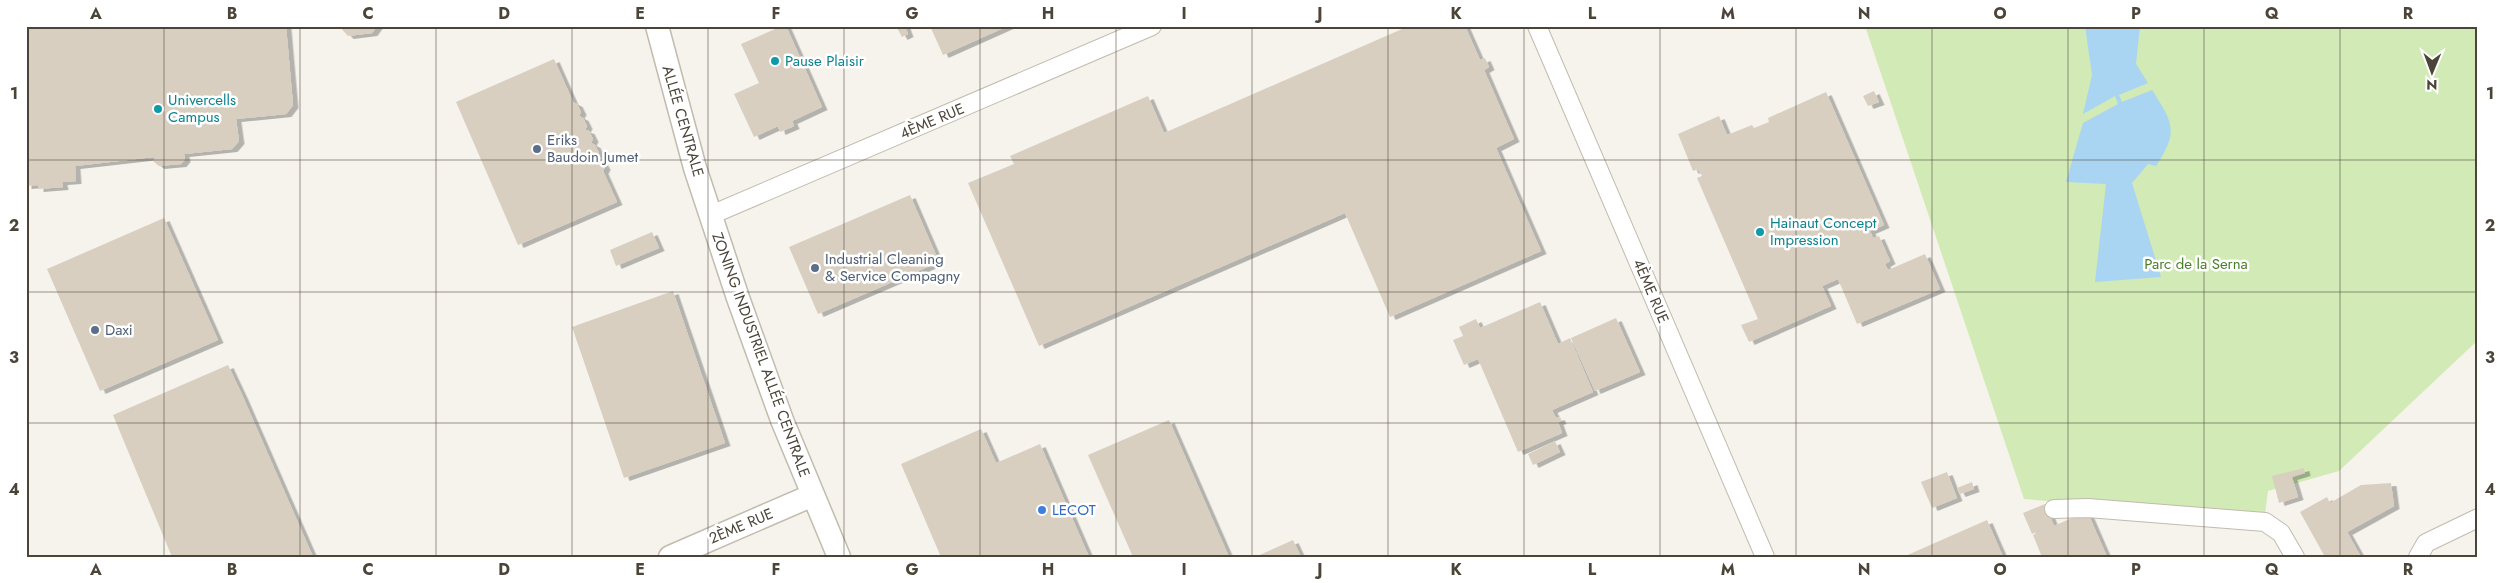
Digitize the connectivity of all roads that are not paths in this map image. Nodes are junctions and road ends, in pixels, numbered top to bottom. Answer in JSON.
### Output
{"nodes":[{"id":1,"x":657,"y":26,"type":"edge"},
{"id":2,"x":1152,"y":26,"type":"edge"},
{"id":3,"x":1536,"y":26,"type":"edge"},
{"id":4,"x":711,"y":215,"type":"junction"},
{"id":5,"x":812,"y":495,"type":"junction"},
{"id":6,"x":2054,"y":509,"type":"dead end"},
{"id":7,"x":2478,"y":518,"type":"edge"},
{"id":8,"x":670,"y":557,"type":"edge"},
{"id":9,"x":839,"y":557,"type":"edge"},
{"id":10,"x":1765,"y":557,"type":"edge"},
{"id":11,"x":2295,"y":557,"type":"edge"},
{"id":12,"x":2418,"y":557,"type":"edge"}],
"edges":[{"from":1,"to":4,"type":"street","name":"ALLÉE CENTRALE"},
{"from":2,"to":4,"type":"street","name":"4ÈME RUE"},
{"from":3,"to":10,"type":"street","name":"4ÈME RUE"},
{"from":4,"to":5,"type":"street","name":"ZONING INDUSTRIEL ALLÉE CENTRALE"},
{"from":5,"to":8,"type":"street","name":"2ÈME RUE"},
{"from":5,"to":9,"type":"street"},
{"from":6,"to":11,"type":"street"},
{"from":7,"to":12,"type":"street"}]}
